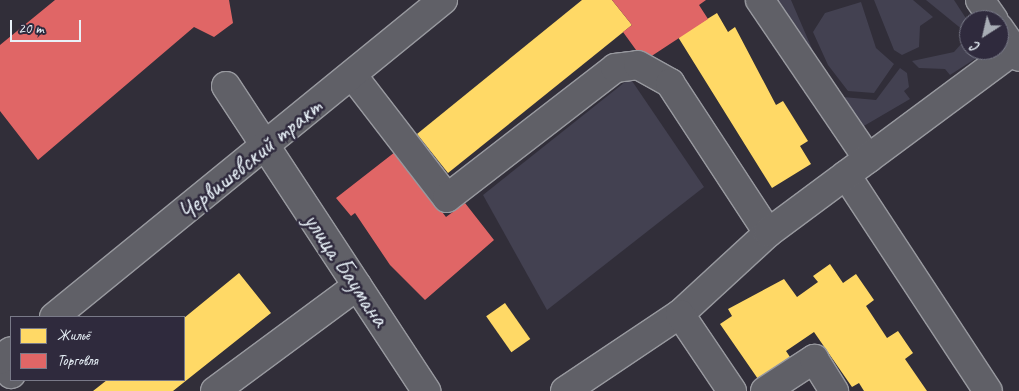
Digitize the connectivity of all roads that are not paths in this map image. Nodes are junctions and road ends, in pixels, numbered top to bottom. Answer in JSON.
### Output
{"nodes":[{"id":1,"x":443,"y":0,"type":"edge"},
{"id":2,"x":760,"y":0,"type":"edge"},
{"id":3,"x":1009,"y":42,"type":"edge"},
{"id":4,"x":1017,"y":54,"type":"edge"},
{"id":5,"x":353,"y":76,"type":"junction"},
{"id":6,"x":226,"y":86,"type":"dead end"},
{"id":7,"x":264,"y":149,"type":"junction"},
{"id":8,"x":868,"y":159,"type":"junction"},
{"id":9,"x":846,"y":175,"type":"junction"},
{"id":10,"x":768,"y":233,"type":"junction"},
{"id":11,"x":357,"y":286,"type":"junction"},
{"id":12,"x":680,"y":314,"type":"junction"},
{"id":13,"x":55,"y":316,"type":"edge"},
{"id":14,"x":10,"y":352,"type":"edge"},
{"id":15,"x":0,"y":360,"type":"edge"},
{"id":16,"x":10,"y":373,"type":"edge"},
{"id":17,"x":16,"y":381,"type":"edge"},
{"id":18,"x":24,"y":391,"type":"edge"},
{"id":19,"x":216,"y":391,"type":"edge"},
{"id":20,"x":426,"y":391,"type":"edge"},
{"id":21,"x":565,"y":391,"type":"edge"},
{"id":22,"x":732,"y":391,"type":"edge"},
{"id":23,"x":765,"y":391,"type":"edge"},
{"id":24,"x":834,"y":391,"type":"edge"},
{"id":25,"x":988,"y":391,"type":"edge"}],
"edges":[{"from":1,"to":5,"type":"main road","name":"Червишевский тракт"},
{"from":2,"to":8,"type":"main road"},
{"from":3,"to":4,"type":"main road"},
{"from":4,"to":8,"type":"main road"},
{"from":5,"to":7,"type":"main road","name":"Червишевский тракт"},
{"from":5,"to":10,"type":"main road"},
{"from":6,"to":7,"type":"main road","name":"улица Баумана"},
{"from":7,"to":11,"type":"main road","name":"улица Баумана"},
{"from":7,"to":13,"type":"main road","name":"Червишевский тракт"},
{"from":8,"to":9,"type":"main road"},
{"from":9,"to":10,"type":"main road"},
{"from":9,"to":25,"type":"main road"},
{"from":10,"to":12,"type":"main road"},
{"from":11,"to":19,"type":"main road"},
{"from":11,"to":20,"type":"main road","name":"улица Баумана"},
{"from":12,"to":21,"type":"main road"},
{"from":12,"to":22,"type":"main road"},
{"from":14,"to":15,"type":"main road"},
{"from":15,"to":16,"type":"main road"},
{"from":17,"to":18,"type":"main road"},
{"from":23,"to":24,"type":"main road"}]}
